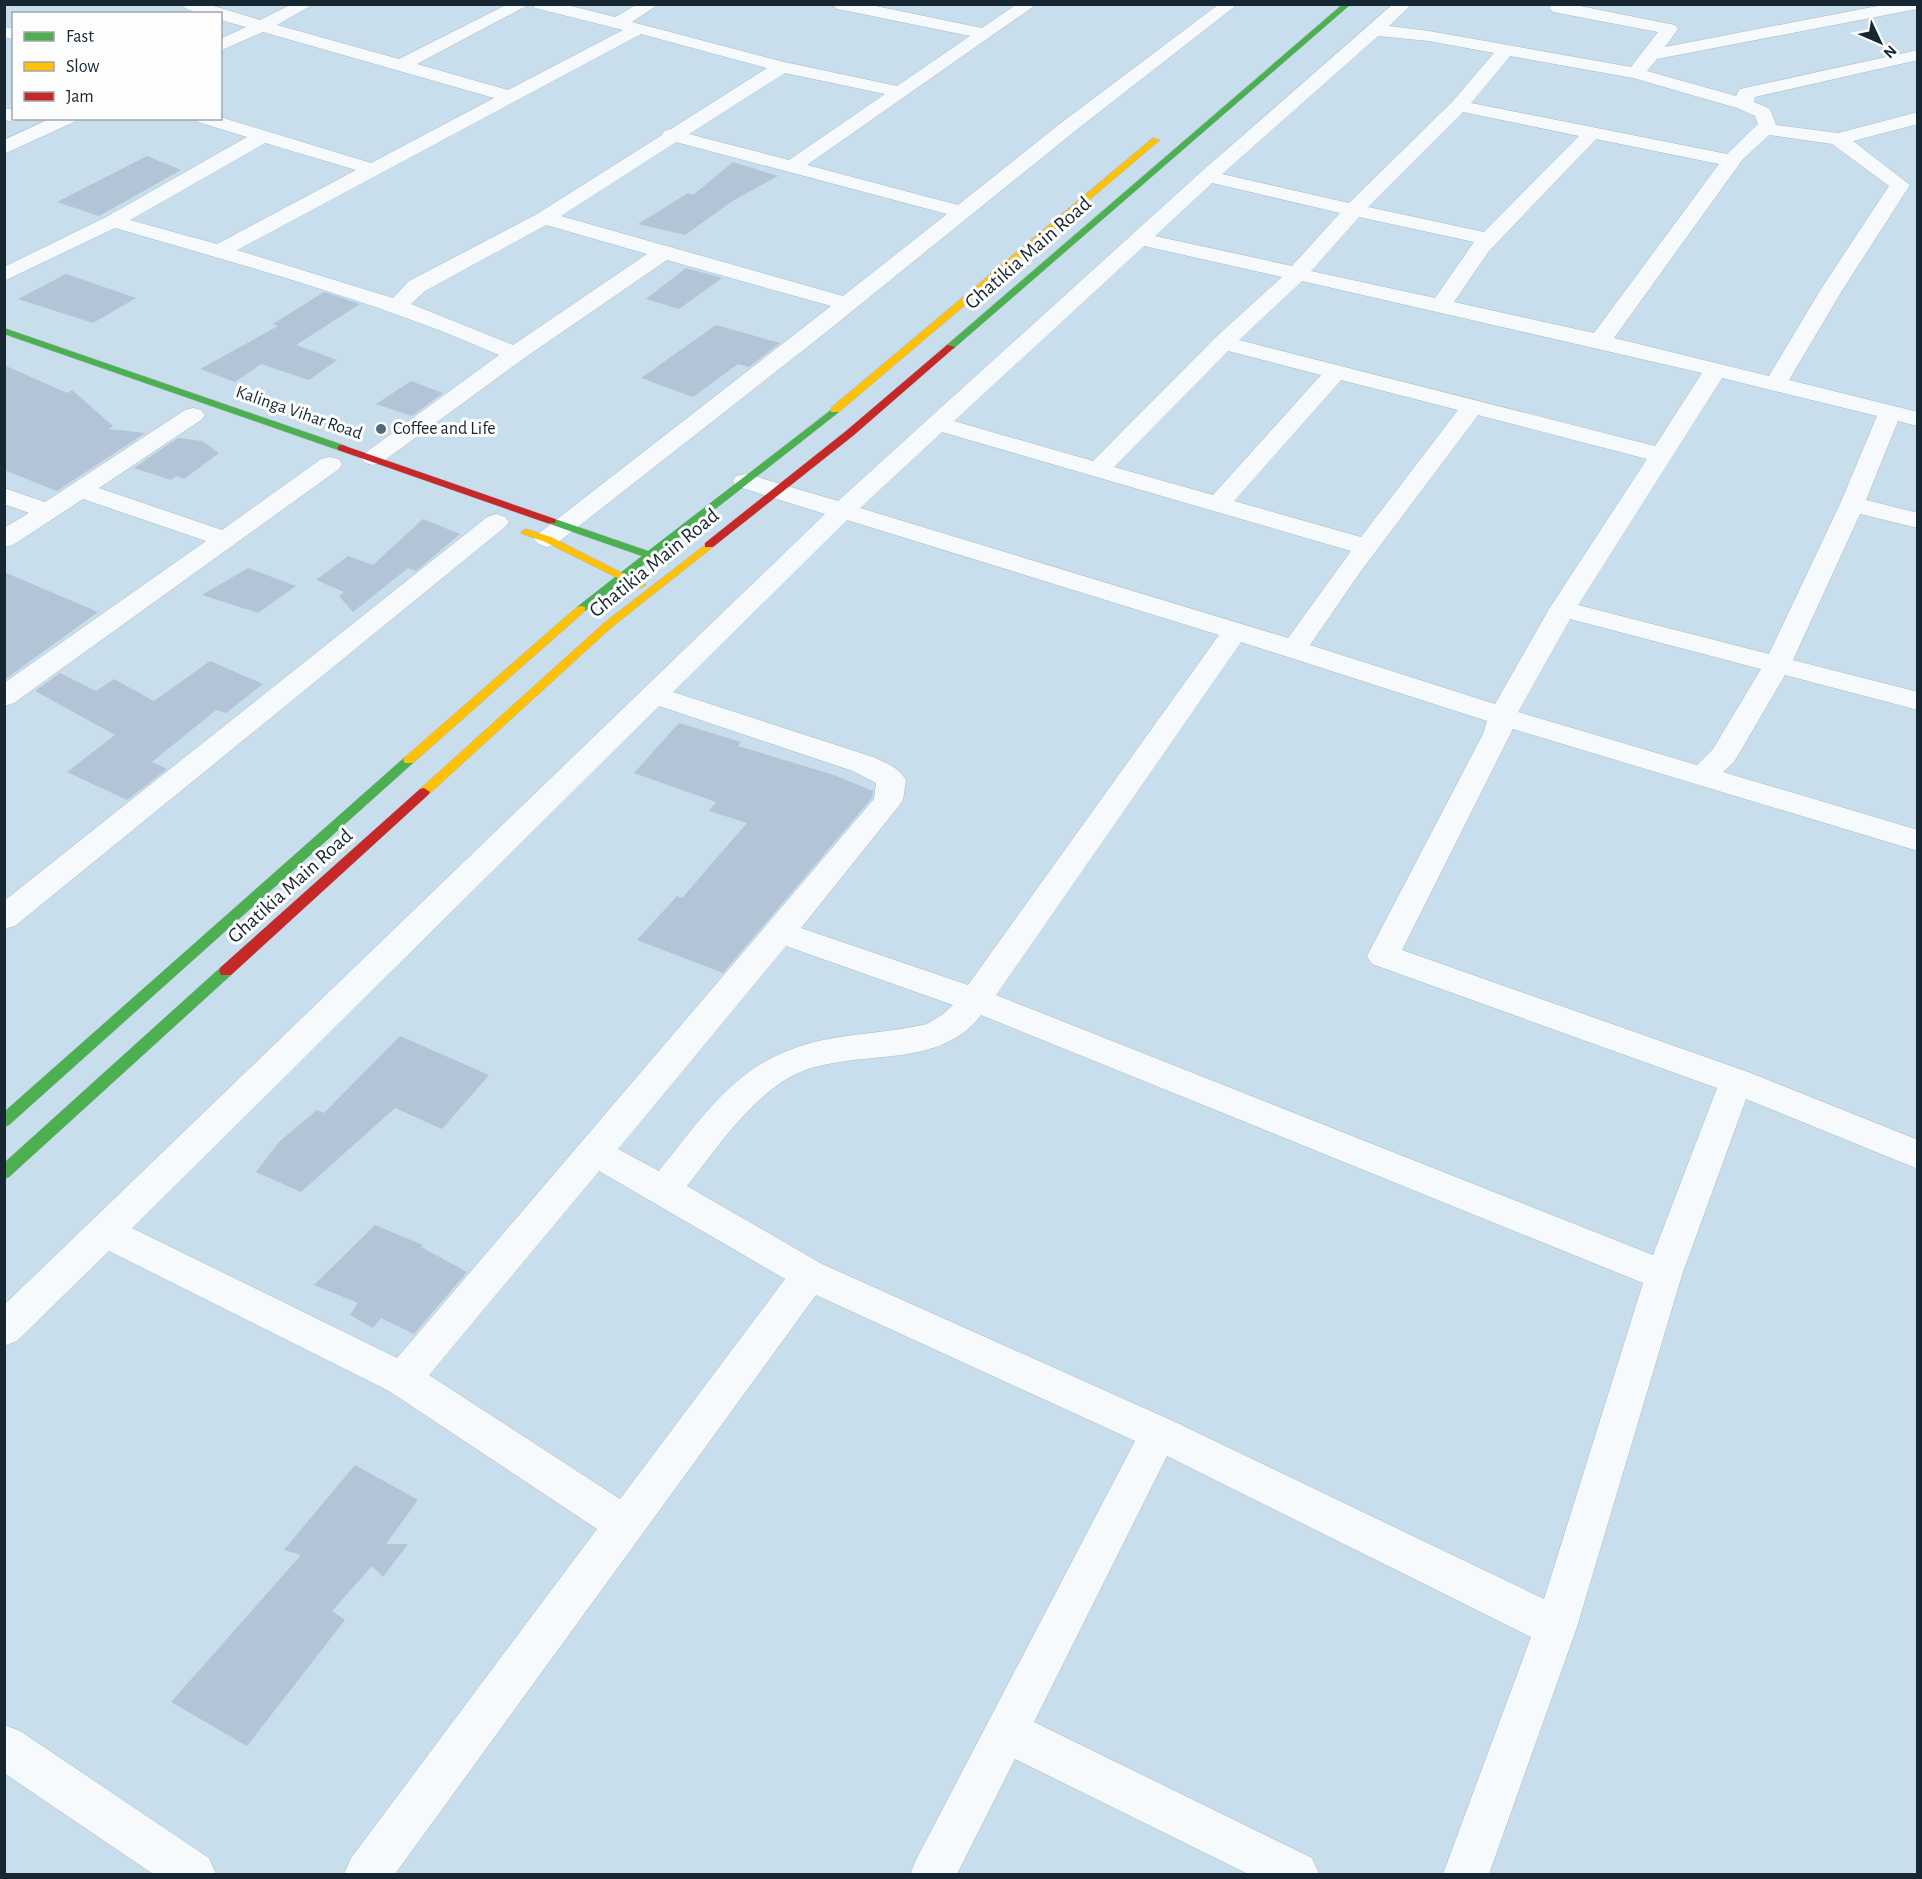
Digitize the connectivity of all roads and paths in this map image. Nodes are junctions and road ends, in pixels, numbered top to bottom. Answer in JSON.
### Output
{"nodes":[{"id":1,"x":188,"y":4,"type":"edge"},
{"id":2,"x":306,"y":4,"type":"edge"},
{"id":3,"x":522,"y":4,"type":"edge"},
{"id":4,"x":541,"y":4,"type":"edge"},
{"id":5,"x":651,"y":4,"type":"edge"},
{"id":6,"x":838,"y":4,"type":"edge"},
{"id":7,"x":1029,"y":4,"type":"edge"},
{"id":8,"x":1230,"y":4,"type":"edge"},
{"id":9,"x":1348,"y":4,"type":"edge"},
{"id":10,"x":1404,"y":4,"type":"edge"},
{"id":11,"x":1539,"y":4,"type":"edge"},
{"id":12,"x":1917,"y":4,"type":"edge"},
{"id":13,"x":1560,"y":6,"type":"edge"},
{"id":14,"x":1652,"y":7,"type":"dead end"},
{"id":15,"x":214,"y":12,"type":"edge"},
{"id":16,"x":222,"y":15,"type":"edge"},
{"id":17,"x":618,"y":23,"type":"junction"},
{"id":18,"x":263,"y":26,"type":"junction"},
{"id":19,"x":639,"y":28,"type":"junction"},
{"id":20,"x":1669,"y":29,"type":"junction"},
{"id":21,"x":1375,"y":30,"type":"junction"},
{"id":22,"x":985,"y":34,"type":"junction"},
{"id":23,"x":222,"y":45,"type":"edge"},
{"id":24,"x":1505,"y":51,"type":"junction"},
{"id":25,"x":1651,"y":55,"type":"junction"},
{"id":26,"x":1917,"y":55,"type":"edge"},
{"id":27,"x":401,"y":65,"type":"junction"},
{"id":28,"x":782,"y":67,"type":"junction"},
{"id":29,"x":1635,"y":73,"type":"junction"},
{"id":30,"x":900,"y":92,"type":"junction"},
{"id":31,"x":509,"y":96,"type":"junction"},
{"id":32,"x":1744,"y":104,"type":"junction"},
{"id":33,"x":1459,"y":106,"type":"junction"},
{"id":34,"x":1917,"y":118,"type":"edge"},
{"id":35,"x":40,"y":120,"type":"edge"},
{"id":36,"x":211,"y":120,"type":"edge"},
{"id":37,"x":59,"y":122,"type":"edge"},
{"id":38,"x":1765,"y":129,"type":"junction"},
{"id":39,"x":1168,"y":131,"type":"dead end"},
{"id":40,"x":1592,"y":133,"type":"junction"},
{"id":41,"x":671,"y":135,"type":"junction"},
{"id":42,"x":263,"y":136,"type":"junction"},
{"id":43,"x":1838,"y":139,"type":"junction"},
{"id":44,"x":4,"y":148,"type":"edge"},
{"id":45,"x":1732,"y":161,"type":"junction"},
{"id":46,"x":790,"y":168,"type":"junction"},
{"id":47,"x":372,"y":169,"type":"junction"},
{"id":48,"x":1208,"y":176,"type":"junction"},
{"id":49,"x":1909,"y":182,"type":"edge"},
{"id":50,"x":1917,"y":196,"type":"edge"},
{"id":51,"x":1355,"y":209,"type":"junction"},
{"id":52,"x":962,"y":212,"type":"junction"},
{"id":53,"x":544,"y":218,"type":"junction"},
{"id":54,"x":113,"y":220,"type":"junction"},
{"id":55,"x":1141,"y":239,"type":"junction"},
{"id":56,"x":1489,"y":239,"type":"junction"},
{"id":57,"x":218,"y":252,"type":"junction"},
{"id":58,"x":664,"y":252,"type":"junction"},
{"id":59,"x":4,"y":275,"type":"edge"},
{"id":60,"x":1296,"y":275,"type":"junction"},
{"id":61,"x":846,"y":304,"type":"junction"},
{"id":62,"x":397,"y":306,"type":"junction"},
{"id":63,"x":1441,"y":306,"type":"junction"},
{"id":64,"x":4,"y":331,"type":"edge"},
{"id":65,"x":1600,"y":341,"type":"junction"},
{"id":66,"x":1223,"y":343,"type":"junction"},
{"id":67,"x":515,"y":354,"type":"junction"},
{"id":68,"x":1716,"y":369,"type":"junction"},
{"id":69,"x":1336,"y":372,"type":"junction"},
{"id":70,"x":1775,"y":384,"type":"junction"},
{"id":71,"x":1472,"y":407,"type":"junction"},
{"id":72,"x":1890,"y":413,"type":"junction"},
{"id":73,"x":190,"y":414,"type":"dead end"},
{"id":74,"x":1917,"y":419,"type":"edge"},
{"id":75,"x":936,"y":423,"type":"junction"},
{"id":76,"x":1661,"y":455,"type":"junction"},
{"id":77,"x":373,"y":458,"type":"junction"},
{"id":78,"x":327,"y":462,"type":"dead end"},
{"id":79,"x":1098,"y":469,"type":"junction"},
{"id":80,"x":745,"y":481,"type":"junction"},
{"id":81,"x":80,"y":489,"type":"junction"},
{"id":82,"x":777,"y":491,"type":"junction"},
{"id":83,"x":4,"y":495,"type":"edge"},
{"id":84,"x":1218,"y":504,"type":"junction"},
{"id":85,"x":1852,"y":504,"type":"junction"},
{"id":86,"x":47,"y":511,"type":"junction"},
{"id":87,"x":841,"y":512,"type":"junction"},
{"id":88,"x":1917,"y":521,"type":"edge"},
{"id":89,"x":501,"y":524,"type":"joint"},
{"id":90,"x":565,"y":525,"type":"junction"},
{"id":91,"x":225,"y":539,"type":"junction"},
{"id":92,"x":547,"y":539,"type":"junction"},
{"id":93,"x":4,"y":540,"type":"edge"},
{"id":94,"x":1366,"y":547,"type":"junction"},
{"id":95,"x":650,"y":555,"type":"junction"},
{"id":96,"x":682,"y":566,"type":"junction"},
{"id":97,"x":621,"y":577,"type":"junction"},
{"id":98,"x":653,"y":590,"type":"junction"},
{"id":99,"x":1562,"y":609,"type":"junction"},
{"id":100,"x":1235,"y":631,"type":"junction"},
{"id":101,"x":1294,"y":649,"type":"junction"},
{"id":102,"x":1778,"y":664,"type":"junction"},
{"id":103,"x":653,"y":696,"type":"junction"},
{"id":104,"x":4,"y":697,"type":"edge"},
{"id":105,"x":1917,"y":701,"type":"edge"},
{"id":106,"x":1503,"y":716,"type":"junction"},
{"id":107,"x":1702,"y":776,"type":"junction"},
{"id":108,"x":1917,"y":841,"type":"edge"},
{"id":109,"x":4,"y":918,"type":"edge"},
{"id":110,"x":779,"y":932,"type":"junction"},
{"id":111,"x":975,"y":1000,"type":"junction"},
{"id":112,"x":1736,"y":1081,"type":"junction"},
{"id":113,"x":4,"y":1121,"type":"edge"},
{"id":114,"x":595,"y":1153,"type":"junction"},
{"id":115,"x":1917,"y":1155,"type":"edge"},
{"id":116,"x":4,"y":1173,"type":"edge"},
{"id":117,"x":664,"y":1190,"type":"junction"},
{"id":118,"x":105,"y":1232,"type":"junction"},
{"id":119,"x":809,"y":1275,"type":"junction"},
{"id":120,"x":1665,"y":1275,"type":"junction"},
{"id":121,"x":4,"y":1330,"type":"edge"},
{"id":122,"x":402,"y":1379,"type":"junction"},
{"id":123,"x":1159,"y":1433,"type":"junction"},
{"id":124,"x":625,"y":1525,"type":"junction"},
{"id":125,"x":1556,"y":1627,"type":"junction"},
{"id":126,"x":1006,"y":1731,"type":"junction"},
{"id":127,"x":4,"y":1747,"type":"edge"},
{"id":128,"x":193,"y":1875,"type":"edge"},
{"id":129,"x":367,"y":1875,"type":"edge"},
{"id":130,"x":933,"y":1875,"type":"edge"},
{"id":131,"x":1296,"y":1875,"type":"edge"},
{"id":132,"x":1466,"y":1875,"type":"edge"}],
"edges":[{"from":1,"to":15,"type":"street"},
{"from":2,"to":18,"type":"street"},
{"from":3,"to":27,"type":"street"},
{"from":4,"to":17,"type":"street"},
{"from":5,"to":17,"type":"street"},
{"from":6,"to":22,"type":"street"},
{"from":7,"to":22,"type":"street"},
{"from":8,"to":52,"type":"street"},
{"from":9,"to":82,"type":"street","name":"Ghatikia Main Road"},
{"from":10,"to":21,"type":"street"},
{"from":11,"to":13,"type":"street"},
{"from":12,"to":25,"type":"street"},
{"from":13,"to":20,"type":"street"},
{"from":14,"to":20,"type":"street"},
{"from":16,"to":18,"type":"street"},
{"from":17,"to":19,"type":"street"},
{"from":18,"to":23,"type":"street"},
{"from":18,"to":27,"type":"street"},
{"from":19,"to":28,"type":"street"},
{"from":19,"to":31,"type":"street"},
{"from":20,"to":25,"type":"street"},
{"from":21,"to":24,"type":"street"},
{"from":21,"to":48,"type":"street"},
{"from":22,"to":30,"type":"street"},
{"from":24,"to":29,"type":"street"},
{"from":24,"to":33,"type":"street"},
{"from":25,"to":29,"type":"street"},
{"from":26,"to":32,"type":"street"},
{"from":27,"to":31,"type":"street"},
{"from":28,"to":30,"type":"street"},
{"from":28,"to":41,"type":"street"},
{"from":29,"to":32,"type":"street"},
{"from":30,"to":46,"type":"street"},
{"from":31,"to":47,"type":"street"},
{"from":32,"to":38,"type":"street"},
{"from":33,"to":40,"type":"street"},
{"from":33,"to":51,"type":"street"},
{"from":34,"to":43,"type":"street"},
{"from":35,"to":37,"type":"street"},
{"from":36,"to":42,"type":"street"},
{"from":37,"to":44,"type":"street"},
{"from":38,"to":43,"type":"street"},
{"from":38,"to":45,"type":"street"},
{"from":39,"to":80,"type":"street","name":"Ghatikia Main Road"},
{"from":40,"to":45,"type":"street"},
{"from":40,"to":56,"type":"street"},
{"from":41,"to":46,"type":"street"},
{"from":41,"to":53,"type":"street"},
{"from":42,"to":47,"type":"street"},
{"from":42,"to":54,"type":"street"},
{"from":43,"to":49,"type":"street"},
{"from":45,"to":65,"type":"street"},
{"from":46,"to":52,"type":"street"},
{"from":47,"to":57,"type":"street"},
{"from":48,"to":51,"type":"street"},
{"from":48,"to":55,"type":"street"},
{"from":49,"to":50,"type":"street"},
{"from":49,"to":70,"type":"street"},
{"from":51,"to":56,"type":"street"},
{"from":51,"to":60,"type":"street"},
{"from":52,"to":61,"type":"street"},
{"from":53,"to":58,"type":"street"},
{"from":53,"to":62,"type":"street"},
{"from":54,"to":57,"type":"street"},
{"from":54,"to":59,"type":"street"},
{"from":55,"to":60,"type":"street"},
{"from":55,"to":75,"type":"street"},
{"from":56,"to":63,"type":"street"},
{"from":57,"to":62,"type":"street"},
{"from":58,"to":61,"type":"street"},
{"from":58,"to":67,"type":"street"},
{"from":60,"to":63,"type":"street"},
{"from":60,"to":66,"type":"street"},
{"from":61,"to":90,"type":"street"},
{"from":62,"to":67,"type":"street"},
{"from":63,"to":65,"type":"street"},
{"from":64,"to":77,"type":"street","name":"Kalinga Vihar Road"},
{"from":65,"to":68,"type":"street"},
{"from":66,"to":69,"type":"street"},
{"from":66,"to":79,"type":"street"},
{"from":67,"to":77,"type":"street"},
{"from":68,"to":70,"type":"street"},
{"from":68,"to":76,"type":"street"},
{"from":69,"to":71,"type":"street"},
{"from":69,"to":84,"type":"street"},
{"from":70,"to":72,"type":"street"},
{"from":71,"to":76,"type":"street"},
{"from":71,"to":94,"type":"street"},
{"from":72,"to":74,"type":"street"},
{"from":72,"to":85,"type":"street"},
{"from":73,"to":81,"type":"street"},
{"from":75,"to":79,"type":"street"},
{"from":75,"to":87,"type":"street"},
{"from":76,"to":99,"type":"street"},
{"from":77,"to":90,"type":"street","name":"Kalinga Vihar Road"},
{"from":78,"to":91,"type":"street"},
{"from":79,"to":84,"type":"street"},
{"from":80,"to":82,"type":"street"},
{"from":80,"to":95,"type":"street","name":"Ghatikia Main Road"},
{"from":81,"to":86,"type":"street"},
{"from":81,"to":91,"type":"street"},
{"from":82,"to":87,"type":"street"},
{"from":82,"to":96,"type":"street","name":"Ghatikia Main Road"},
{"from":83,"to":86,"type":"street"},
{"from":84,"to":94,"type":"street"},
{"from":85,"to":88,"type":"street"},
{"from":85,"to":102,"type":"street"},
{"from":86,"to":93,"type":"street"},
{"from":87,"to":100,"type":"street"},
{"from":87,"to":103,"type":"street"},
{"from":89,"to":92,"type":"street"},
{"from":89,"to":109,"type":"street"},
{"from":90,"to":92,"type":"street"},
{"from":90,"to":95,"type":"street","name":"Kalinga Vihar Road"},
{"from":91,"to":104,"type":"street"},
{"from":92,"to":97,"type":"street"},
{"from":94,"to":101,"type":"street"},
{"from":95,"to":96,"type":"street","name":"Kalinga Vihar Road"},
{"from":95,"to":97,"type":"street","name":"Ghatikia Main Road"},
{"from":96,"to":98,"type":"street","name":"Ghatikia Main Road"},
{"from":97,"to":98,"type":"street"},
{"from":97,"to":113,"type":"street","name":"Ghatikia Main Road"},
{"from":98,"to":116,"type":"street","name":"Ghatikia Main Road"},
{"from":99,"to":102,"type":"street"},
{"from":99,"to":106,"type":"street"},
{"from":100,"to":101,"type":"street"},
{"from":100,"to":111,"type":"street"},
{"from":101,"to":106,"type":"street"},
{"from":102,"to":105,"type":"street"},
{"from":102,"to":107,"type":"street"},
{"from":103,"to":110,"type":"street"},
{"from":103,"to":118,"type":"street"},
{"from":106,"to":107,"type":"street"},
{"from":106,"to":112,"type":"street"},
{"from":107,"to":108,"type":"street"},
{"from":110,"to":111,"type":"street"},
{"from":110,"to":114,"type":"street"},
{"from":111,"to":117,"type":"street"},
{"from":111,"to":120,"type":"street"},
{"from":112,"to":115,"type":"street"},
{"from":112,"to":120,"type":"street"},
{"from":114,"to":117,"type":"street"},
{"from":114,"to":122,"type":"street"},
{"from":117,"to":119,"type":"street"},
{"from":118,"to":121,"type":"street"},
{"from":118,"to":122,"type":"street"},
{"from":119,"to":123,"type":"street"},
{"from":119,"to":124,"type":"street"},
{"from":120,"to":125,"type":"street"},
{"from":122,"to":124,"type":"street"},
{"from":123,"to":125,"type":"street"},
{"from":123,"to":126,"type":"street"},
{"from":124,"to":129,"type":"street"},
{"from":125,"to":132,"type":"street"},
{"from":126,"to":130,"type":"street"},
{"from":126,"to":131,"type":"street"},
{"from":127,"to":128,"type":"street"}]}
